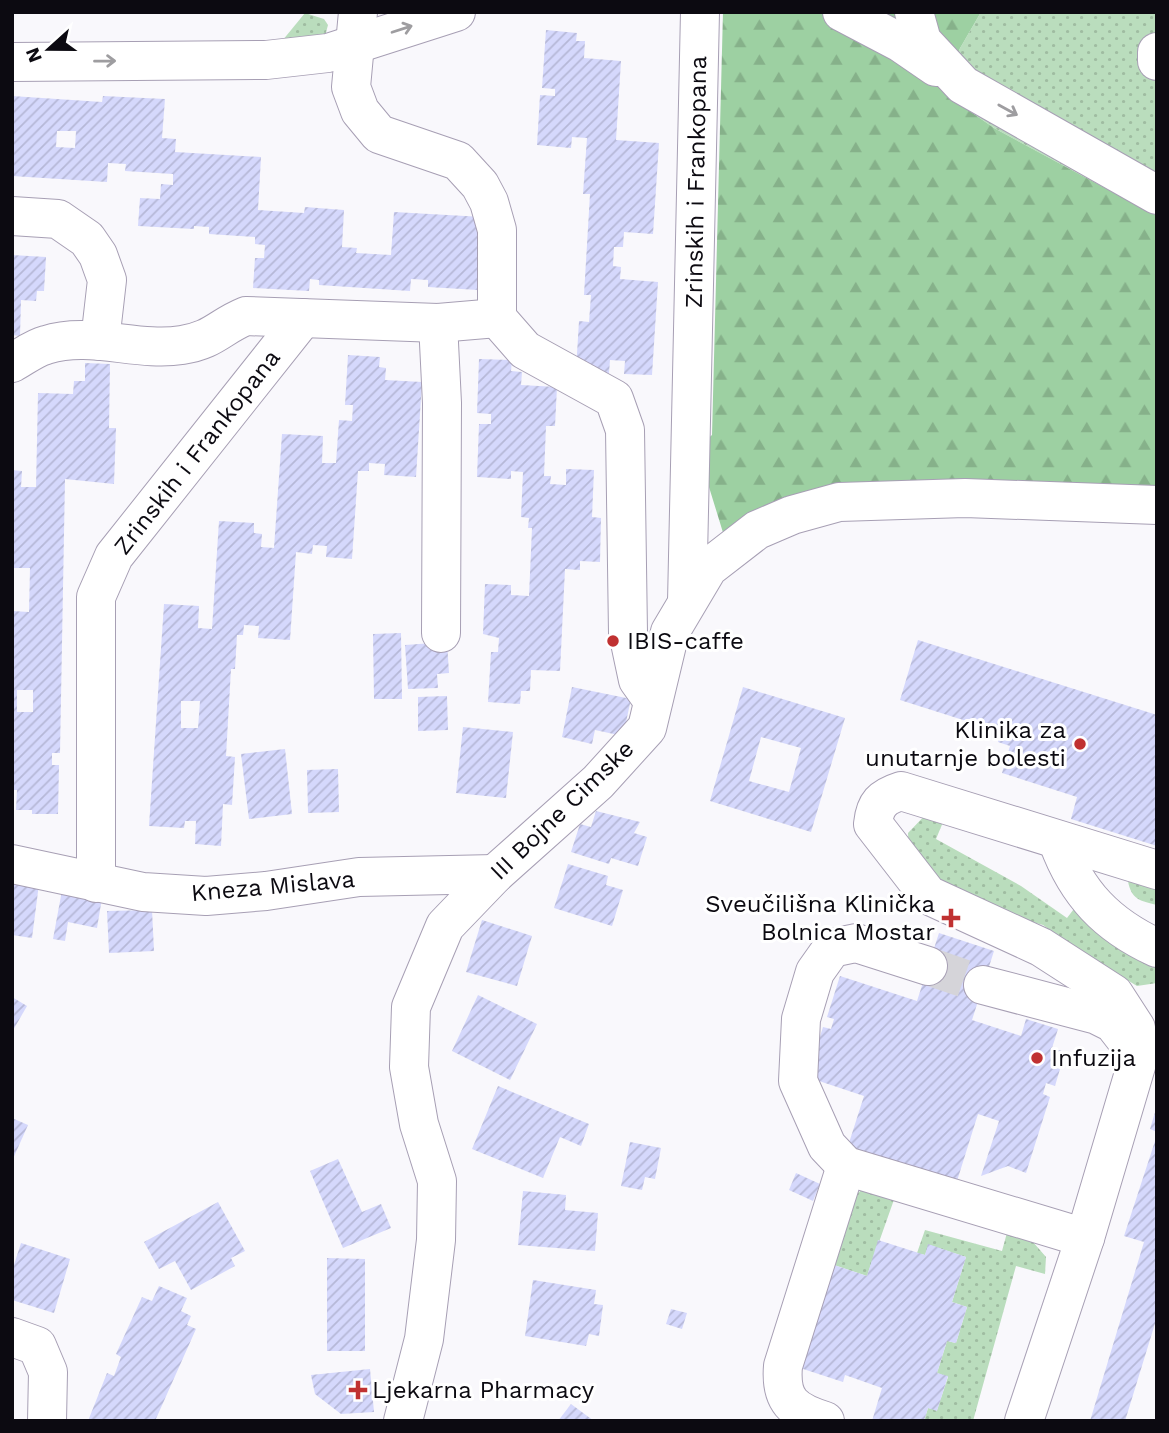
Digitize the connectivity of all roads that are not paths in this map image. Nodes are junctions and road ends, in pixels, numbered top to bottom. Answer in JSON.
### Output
{"nodes":[{"id":1,"x":456,"y":12,"type":"edge"},
{"id":2,"x":700,"y":12,"type":"edge"},
{"id":3,"x":842,"y":12,"type":"edge"},
{"id":4,"x":914,"y":12,"type":"edge"},
{"id":5,"x":356,"y":28,"type":"edge"},
{"id":6,"x":1157,"y":52,"type":"edge"},
{"id":7,"x":1157,"y":61,"type":"edge"},
{"id":8,"x":12,"y":62,"type":"edge"},
{"id":9,"x":963,"y":85,"type":"junction"},
{"id":10,"x":1157,"y":195,"type":"edge"},
{"id":11,"x":12,"y":216,"type":"edge"},
{"id":12,"x":303,"y":318,"type":"junction"},
{"id":13,"x":497,"y":318,"type":"junction"},
{"id":14,"x":438,"y":323,"type":"junction"},
{"id":15,"x":100,"y":341,"type":"junction"},
{"id":16,"x":12,"y":363,"type":"edge"},
{"id":17,"x":1157,"y":505,"type":"edge"},
{"id":18,"x":687,"y":604,"type":"junction"},
{"id":19,"x":441,"y":634,"type":"dead end"},
{"id":20,"x":653,"y":701,"type":"junction"},
{"id":21,"x":1058,"y":842,"type":"junction"},
{"id":22,"x":12,"y":864,"type":"edge"},
{"id":23,"x":1157,"y":870,"type":"edge"},
{"id":24,"x":495,"y":874,"type":"junction"},
{"id":25,"x":96,"y":883,"type":"junction"},
{"id":26,"x":1157,"y":948,"type":"edge"},
{"id":27,"x":928,"y":967,"type":"tunnel mouth"},
{"id":28,"x":983,"y":985,"type":"tunnel mouth"},
{"id":29,"x":1147,"y":1042,"type":"edge"},
{"id":30,"x":846,"y":1166,"type":"junction"},
{"id":31,"x":1085,"y":1238,"type":"junction"},
{"id":32,"x":12,"y":1337,"type":"edge"},
{"id":33,"x":47,"y":1421,"type":"edge"},
{"id":34,"x":403,"y":1421,"type":"edge"},
{"id":35,"x":825,"y":1421,"type":"edge"},
{"id":36,"x":1024,"y":1421,"type":"edge"}],
"edges":[{"from":5,"to":1,"type":"street","one_way":true},
{"from":2,"to":18,"type":"street","name":"Zrinskih i Frankopana"},
{"from":3,"to":9,"type":"street"},
{"from":4,"to":9,"type":"street"},
{"from":8,"to":5,"type":"street","one_way":true},
{"from":5,"to":13,"type":"street"},
{"from":6,"to":7,"type":"street"},
{"from":9,"to":10,"type":"street","one_way":true},
{"from":11,"to":15,"type":"street"},
{"from":12,"to":14,"type":"street","name":"Zrinskih i Frankopana"},
{"from":12,"to":15,"type":"street","name":"Zrinskih i Frankopana"},
{"from":12,"to":25,"type":"street","name":"Zrinskih i Frankopana"},
{"from":13,"to":14,"type":"street","name":"Zrinskih i Frankopana"},
{"from":13,"to":20,"type":"street"},
{"from":14,"to":19,"type":"street"},
{"from":15,"to":16,"type":"street","name":"Zrinskih i Frankopana"},
{"from":17,"to":18,"type":"street","name":"III Bojne Cimske"},
{"from":18,"to":20,"type":"street","name":"III Bojne Cimske"},
{"from":20,"to":24,"type":"street","name":"III Bojne Cimske"},
{"from":21,"to":23,"type":"street"},
{"from":21,"to":26,"type":"street"},
{"from":21,"to":29,"type":"street"},
{"from":22,"to":25,"type":"street","name":"Kneza Mislava"},
{"from":24,"to":25,"type":"street","name":"Kneza Mislava"},
{"from":24,"to":34,"type":"street","name":"III Bojne Cimske"},
{"from":27,"to":30,"type":"street"},
{"from":28,"to":29,"type":"street"},
{"from":29,"to":31,"type":"street"},
{"from":30,"to":31,"type":"street"},
{"from":30,"to":35,"type":"street"},
{"from":31,"to":36,"type":"street"},
{"from":32,"to":33,"type":"street"}]}
